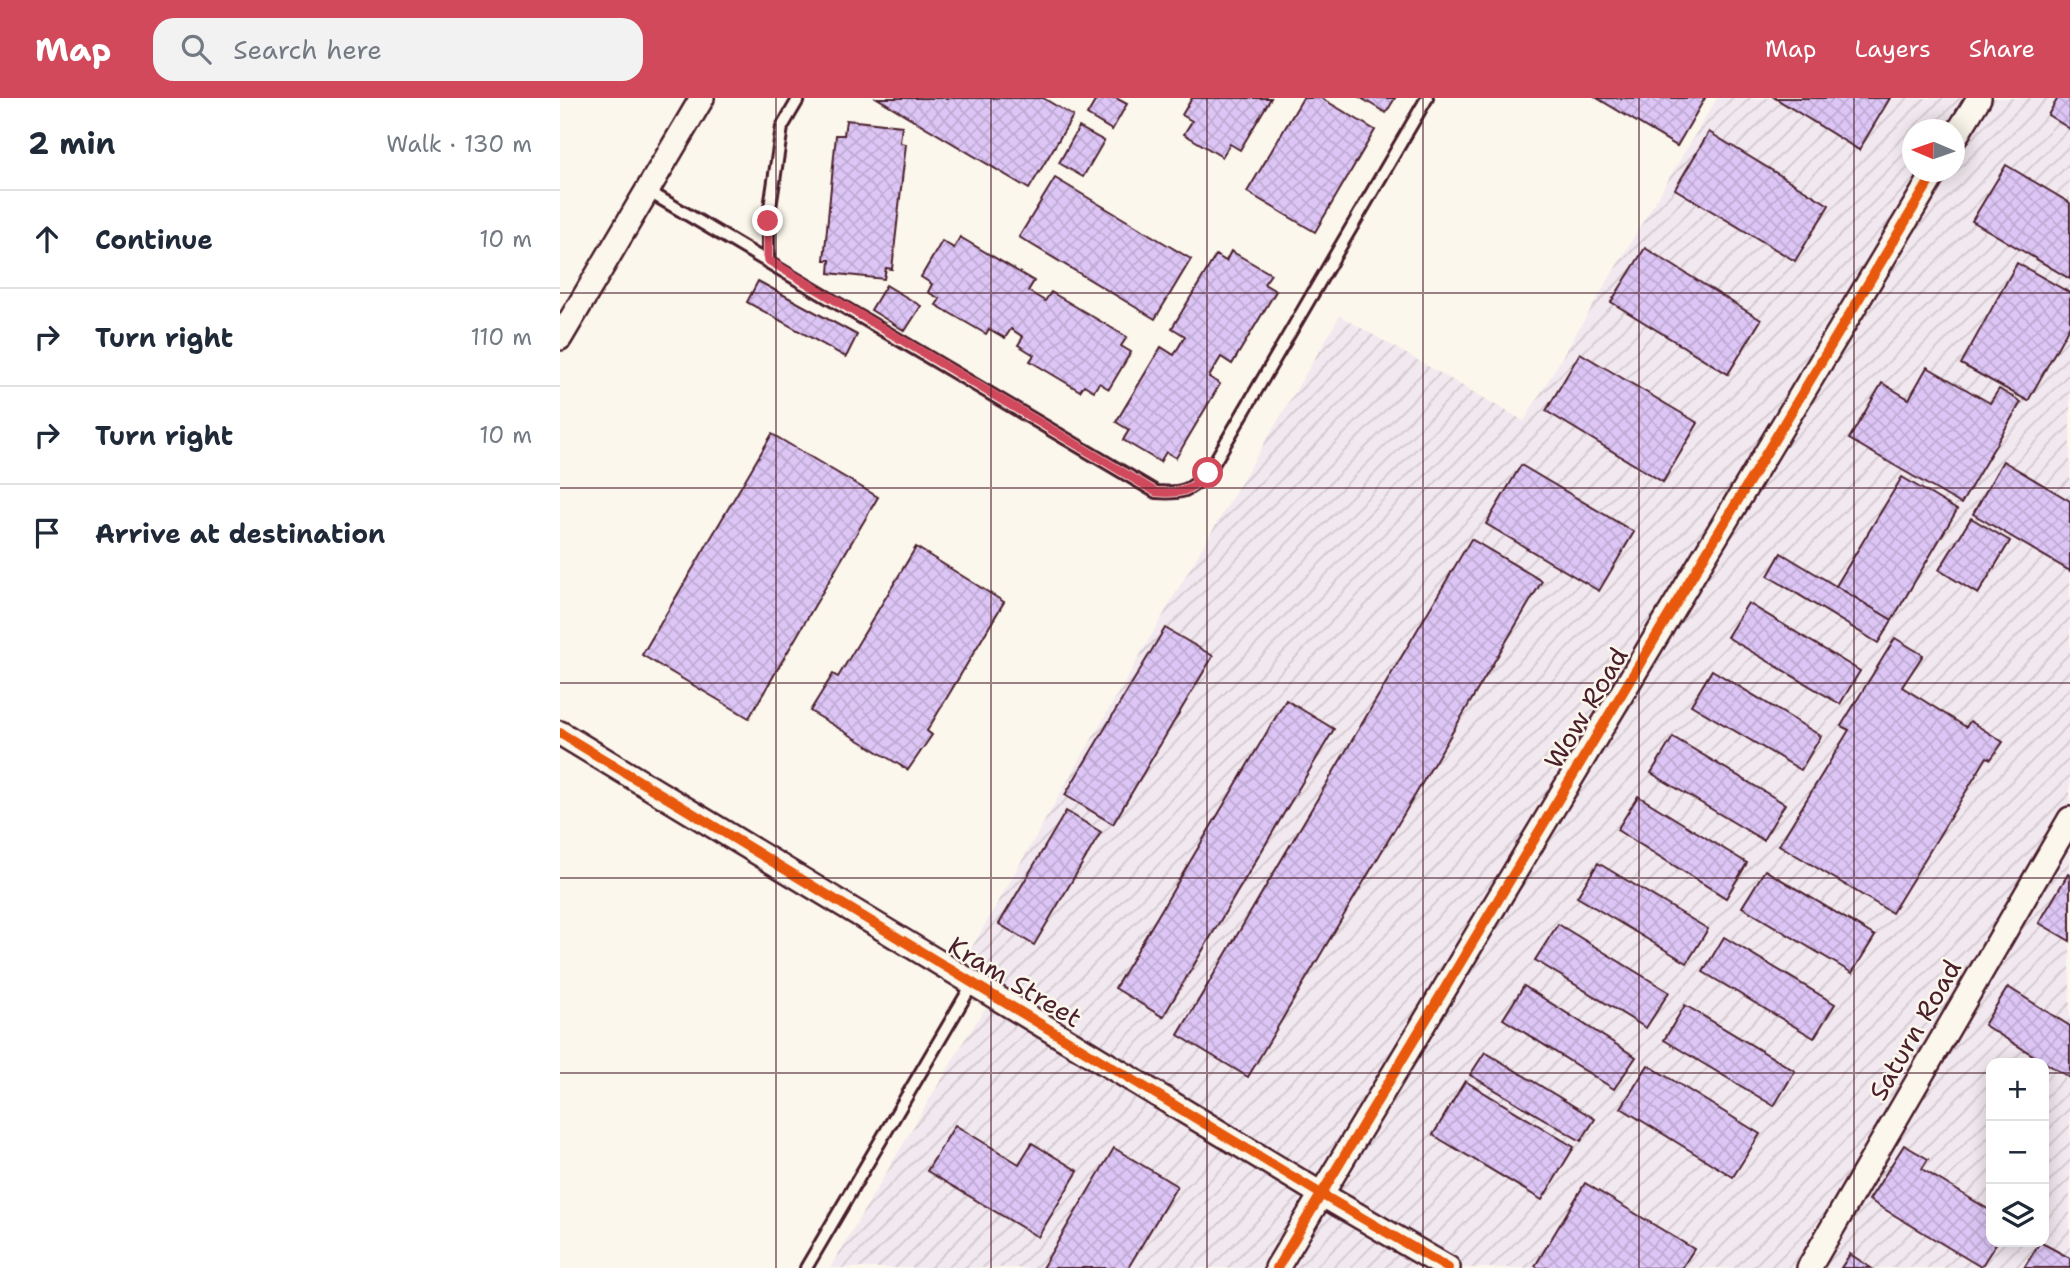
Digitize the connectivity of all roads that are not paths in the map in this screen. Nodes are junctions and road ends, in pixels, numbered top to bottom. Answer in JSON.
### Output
{"nodes":[{"id":1,"x":702,"y":98,"type":"edge"},
{"id":2,"x":799,"y":98,"type":"edge"},
{"id":3,"x":1427,"y":98,"type":"edge"},
{"id":4,"x":1979,"y":98,"type":"edge"},
{"id":5,"x":1965,"y":122,"type":"edge"},
{"id":6,"x":1929,"y":182,"type":"edge"},
{"id":7,"x":646,"y":190,"type":"junction"},
{"id":8,"x":768,"y":260,"type":"junction"},
{"id":9,"x":560,"y":338,"type":"edge"},
{"id":10,"x":560,"y":733,"type":"edge"},
{"id":11,"x":2070,"y":819,"type":"edge"},
{"id":12,"x":973,"y":983,"type":"junction"},
{"id":13,"x":1321,"y":1194,"type":"junction"},
{"id":14,"x":806,"y":1268,"type":"edge"},
{"id":15,"x":1277,"y":1268,"type":"edge"},
{"id":16,"x":1448,"y":1268,"type":"edge"},
{"id":17,"x":1809,"y":1268,"type":"edge"}],
"edges":[{"from":1,"to":7,"type":"street"},
{"from":2,"to":8,"type":"lane"},
{"from":3,"to":8,"type":"lane"},
{"from":4,"to":5,"type":"street"},
{"from":6,"to":13,"type":"street","name":"Wow Road"},
{"from":7,"to":8,"type":"lane"},
{"from":7,"to":9,"type":"street"},
{"from":10,"to":12,"type":"street","name":"Kram Street"},
{"from":11,"to":17,"type":"street","name":"Saturn Road"},
{"from":12,"to":13,"type":"street","name":"Kram Street"},
{"from":12,"to":14,"type":"lane"},
{"from":13,"to":15,"type":"street","name":"Wow Road"},
{"from":13,"to":16,"type":"street","name":"Kram Street"}]}
